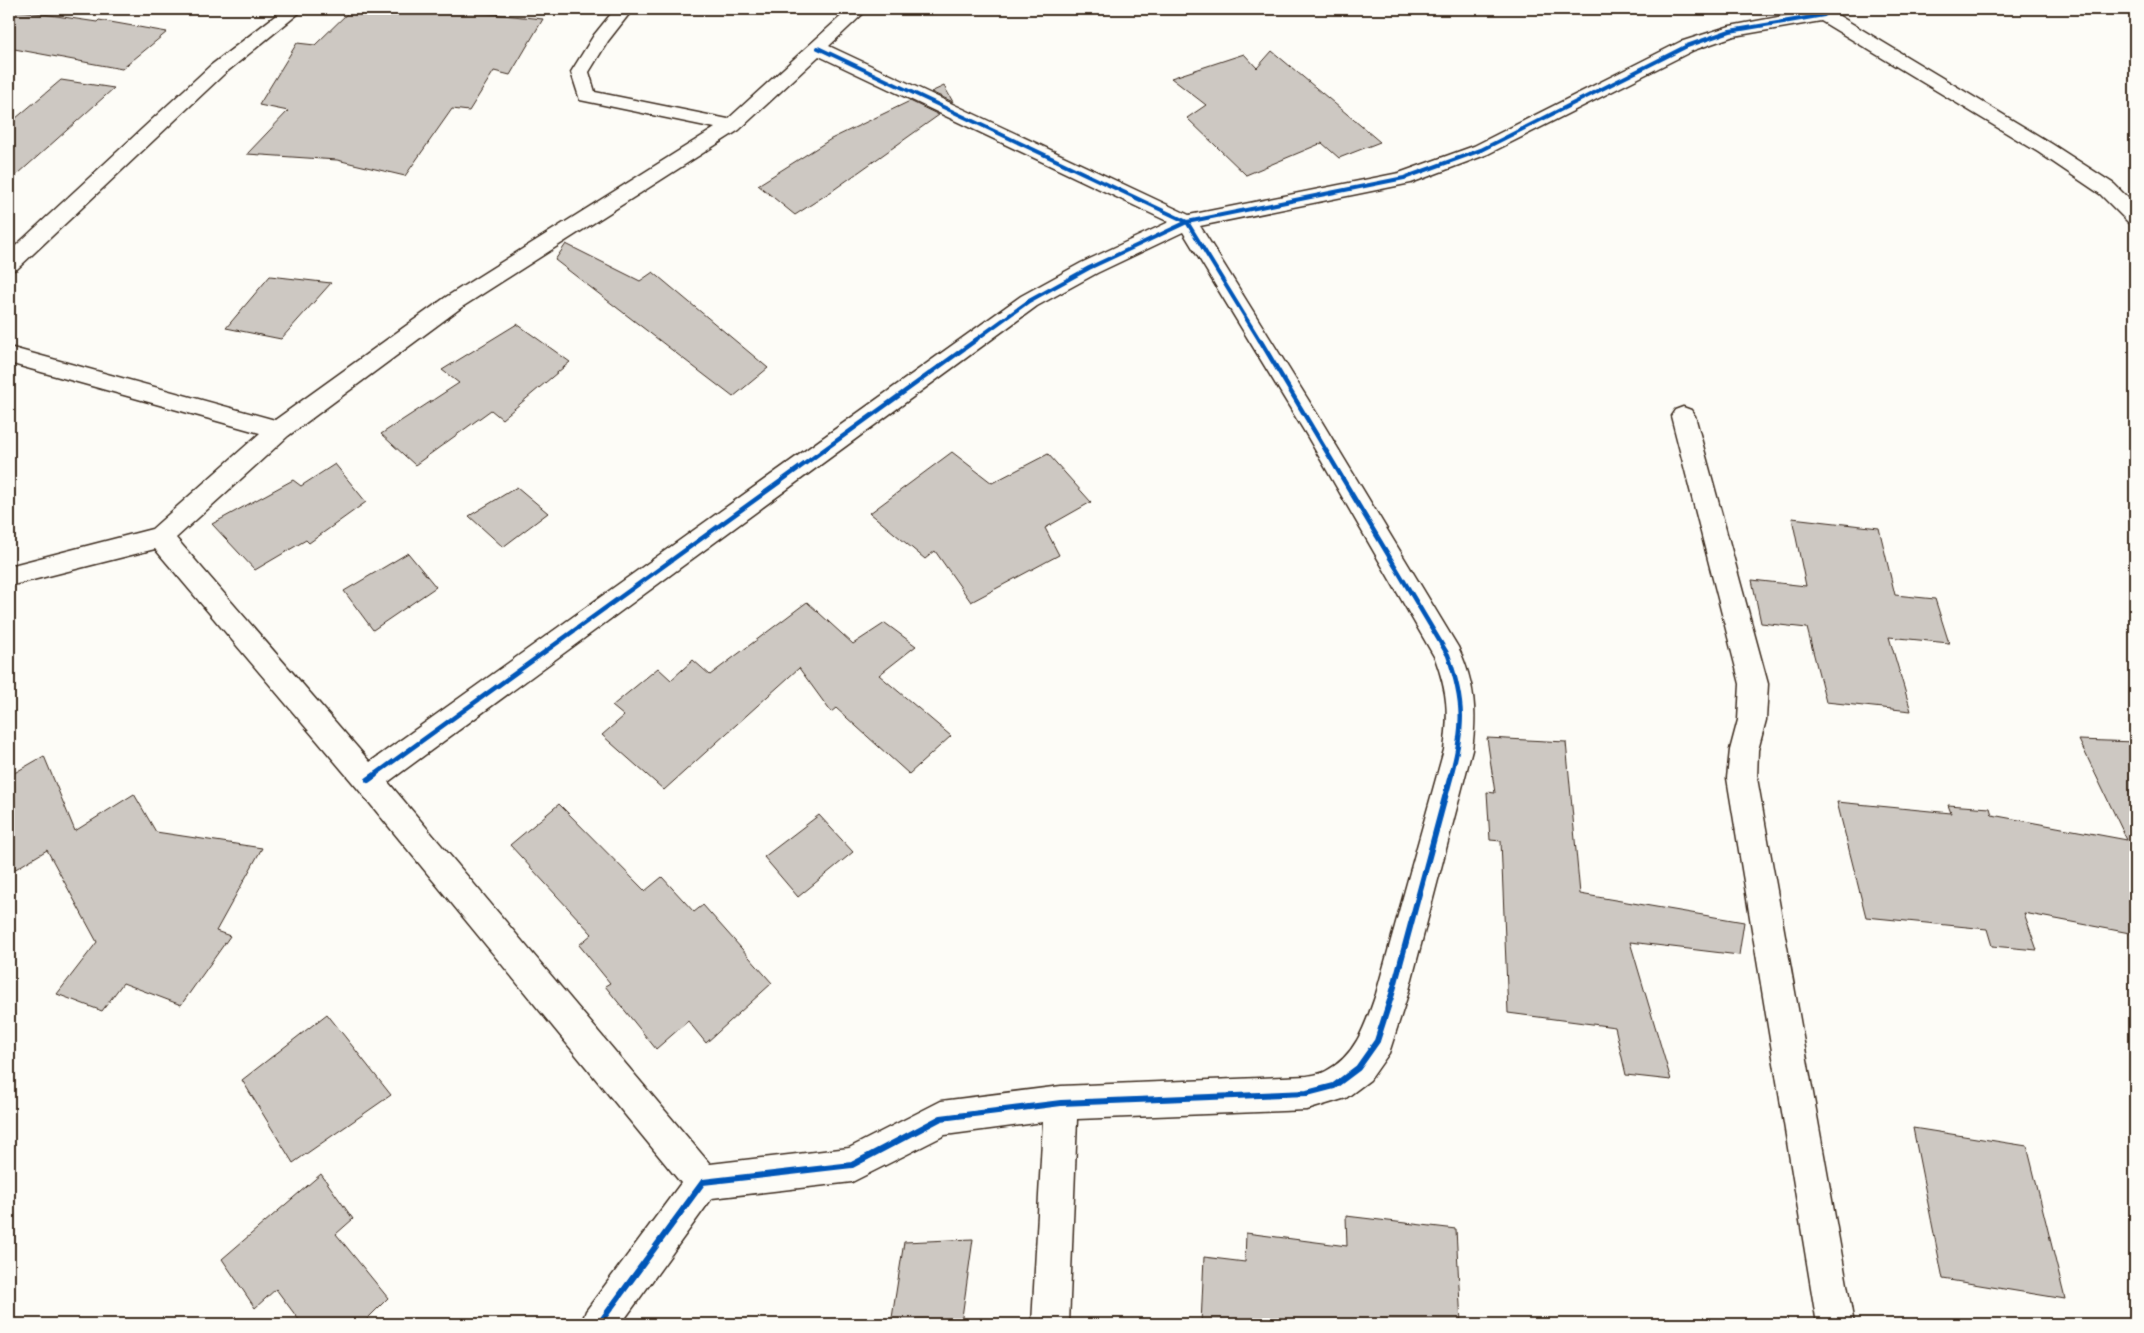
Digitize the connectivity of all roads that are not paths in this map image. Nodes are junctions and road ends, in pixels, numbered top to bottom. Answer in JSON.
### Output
{"nodes":[{"id":1,"x":295,"y":9,"type":"edge"},
{"id":2,"x":624,"y":9,"type":"edge"},
{"id":3,"x":859,"y":9,"type":"edge"},
{"id":4,"x":1828,"y":12,"type":"edge"},
{"id":5,"x":818,"y":48,"type":"junction"},
{"id":6,"x":732,"y":126,"type":"junction"},
{"id":7,"x":2135,"y":217,"type":"edge"},
{"id":8,"x":1187,"y":222,"type":"junction"},
{"id":9,"x":9,"y":264,"type":"edge"},
{"id":10,"x":9,"y":355,"type":"edge"},
{"id":11,"x":1683,"y":416,"type":"dead end"},
{"id":12,"x":279,"y":430,"type":"junction"},
{"id":13,"x":160,"y":537,"type":"junction"},
{"id":14,"x":9,"y":576,"type":"edge"},
{"id":15,"x":368,"y":780,"type":"junction"},
{"id":16,"x":1061,"y":1103,"type":"junction"},
{"id":17,"x":703,"y":1182,"type":"junction"},
{"id":18,"x":599,"y":1324,"type":"edge"},
{"id":19,"x":1051,"y":1324,"type":"edge"},
{"id":20,"x":1836,"y":1324,"type":"edge"}],
"edges":[{"from":1,"to":9,"type":"street"},
{"from":2,"to":6,"type":"street"},
{"from":3,"to":5,"type":"street"},
{"from":4,"to":7,"type":"street"},
{"from":4,"to":8,"type":"street"},
{"from":5,"to":6,"type":"street"},
{"from":5,"to":8,"type":"street"},
{"from":6,"to":12,"type":"street"},
{"from":8,"to":15,"type":"street"},
{"from":8,"to":16,"type":"street"},
{"from":10,"to":12,"type":"street"},
{"from":11,"to":20,"type":"street"},
{"from":12,"to":13,"type":"street"},
{"from":13,"to":14,"type":"street"},
{"from":13,"to":15,"type":"street"},
{"from":15,"to":17,"type":"street"},
{"from":16,"to":17,"type":"street"},
{"from":16,"to":19,"type":"street"},
{"from":17,"to":18,"type":"street"}]}
